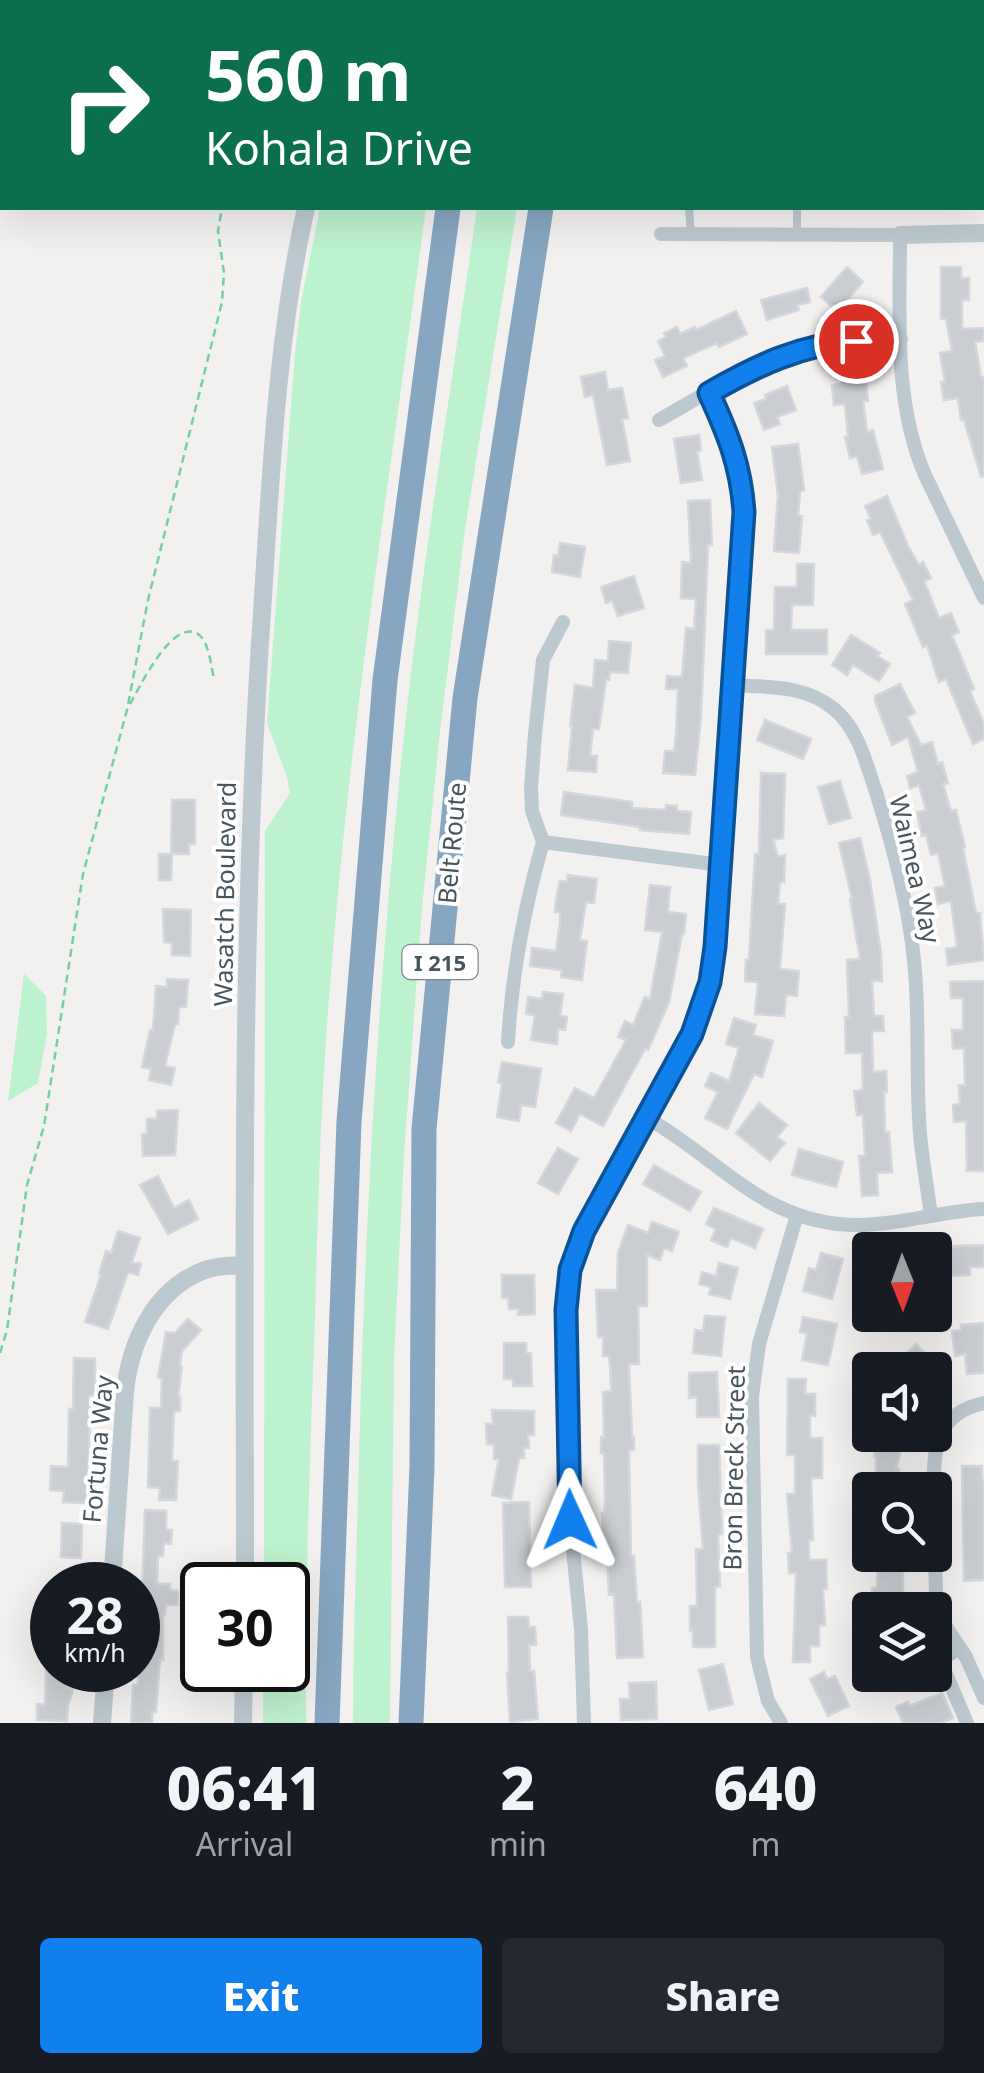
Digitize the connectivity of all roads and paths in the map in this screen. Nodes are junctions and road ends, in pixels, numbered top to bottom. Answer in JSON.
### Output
{"nodes":[{"id":1,"x":222,"y":210,"type":"edge"},
{"id":2,"x":306,"y":210,"type":"edge"},
{"id":3,"x":448,"y":210,"type":"edge"},
{"id":4,"x":541,"y":210,"type":"edge"},
{"id":5,"x":689,"y":210,"type":"edge"},
{"id":6,"x":797,"y":210,"type":"edge"},
{"id":7,"x":984,"y":233,"type":"edge"},
{"id":8,"x":661,"y":234,"type":"dead end"},
{"id":9,"x":797,"y":234,"type":"junction"},
{"id":10,"x":690,"y":235,"type":"junction"},
{"id":11,"x":900,"y":235,"type":"junction"},
{"id":12,"x":901,"y":340,"type":"junction"},
{"id":13,"x":709,"y":393,"type":"junction"},
{"id":14,"x":659,"y":420,"type":"dead end"},
{"id":15,"x":984,"y":598,"type":"edge"},
{"id":16,"x":563,"y":622,"type":"dead end"},
{"id":17,"x":214,"y":679,"type":"dead end"},
{"id":18,"x":733,"y":684,"type":"junction"},
{"id":19,"x":127,"y":710,"type":"junction"},
{"id":20,"x":543,"y":842,"type":"junction"},
{"id":21,"x":721,"y":865,"type":"junction"},
{"id":22,"x":508,"y":1042,"type":"dead end"},
{"id":23,"x":647,"y":1118,"type":"junction"},
{"id":24,"x":984,"y":1209,"type":"edge"},
{"id":25,"x":798,"y":1215,"type":"junction"},
{"id":26,"x":931,"y":1216,"type":"junction"},
{"id":27,"x":246,"y":1265,"type":"junction"},
{"id":28,"x":0,"y":1353,"type":"edge"},
{"id":29,"x":984,"y":1403,"type":"edge"},
{"id":30,"x":933,"y":1472,"type":"edge"},
{"id":31,"x":114,"y":1562,"type":"edge"},
{"id":32,"x":245,"y":1562,"type":"edge"},
{"id":33,"x":935,"y":1572,"type":"edge"},
{"id":34,"x":960,"y":1648,"type":"junction"},
{"id":35,"x":104,"y":1692,"type":"edge"},
{"id":36,"x":244,"y":1692,"type":"edge"},
{"id":37,"x":984,"y":1698,"type":"edge"},
{"id":38,"x":102,"y":1723,"type":"edge"},
{"id":39,"x":243,"y":1723,"type":"edge"},
{"id":40,"x":327,"y":1723,"type":"edge"},
{"id":41,"x":411,"y":1723,"type":"edge"},
{"id":42,"x":584,"y":1723,"type":"edge"},
{"id":43,"x":781,"y":1723,"type":"edge"},
{"id":44,"x":968,"y":1723,"type":"edge"}],
"edges":[{"from":1,"to":19,"type":"path"},
{"from":2,"to":27,"type":"street","name":"Wasatch Boulevard"},
{"from":3,"to":40,"type":"highway"},
{"from":4,"to":41,"type":"highway","name":"Belt Route","number":"I 215"},
{"from":5,"to":10,"type":"lane"},
{"from":6,"to":9,"type":"lane"},
{"from":7,"to":11,"type":"street"},
{"from":8,"to":10,"type":"street"},
{"from":9,"to":10,"type":"street"},
{"from":9,"to":11,"type":"street"},
{"from":11,"to":12,"type":"street"},
{"from":12,"to":13,"type":"street"},
{"from":12,"to":15,"type":"street"},
{"from":13,"to":14,"type":"street"},
{"from":13,"to":18,"type":"street"},
{"from":16,"to":20,"type":"street"},
{"from":17,"to":19,"type":"path"},
{"from":18,"to":21,"type":"street"},
{"from":18,"to":26,"type":"street","name":"Waimea Way"},
{"from":19,"to":28,"type":"path"},
{"from":20,"to":21,"type":"street"},
{"from":20,"to":22,"type":"street"},
{"from":21,"to":23,"type":"street"},
{"from":23,"to":25,"type":"street"},
{"from":23,"to":42,"type":"street"},
{"from":24,"to":26,"type":"street"},
{"from":25,"to":26,"type":"street"},
{"from":25,"to":43,"type":"street","name":"Bron Breck Street"},
{"from":27,"to":31,"type":"street","name":"Fortuna Way"},
{"from":27,"to":32,"type":"street","name":"Wasatch Boulevard"},
{"from":29,"to":30,"type":"street"},
{"from":33,"to":34,"type":"street"},
{"from":34,"to":37,"type":"street"},
{"from":34,"to":44,"type":"street"},
{"from":35,"to":38,"type":"street"},
{"from":36,"to":39,"type":"street"}]}
